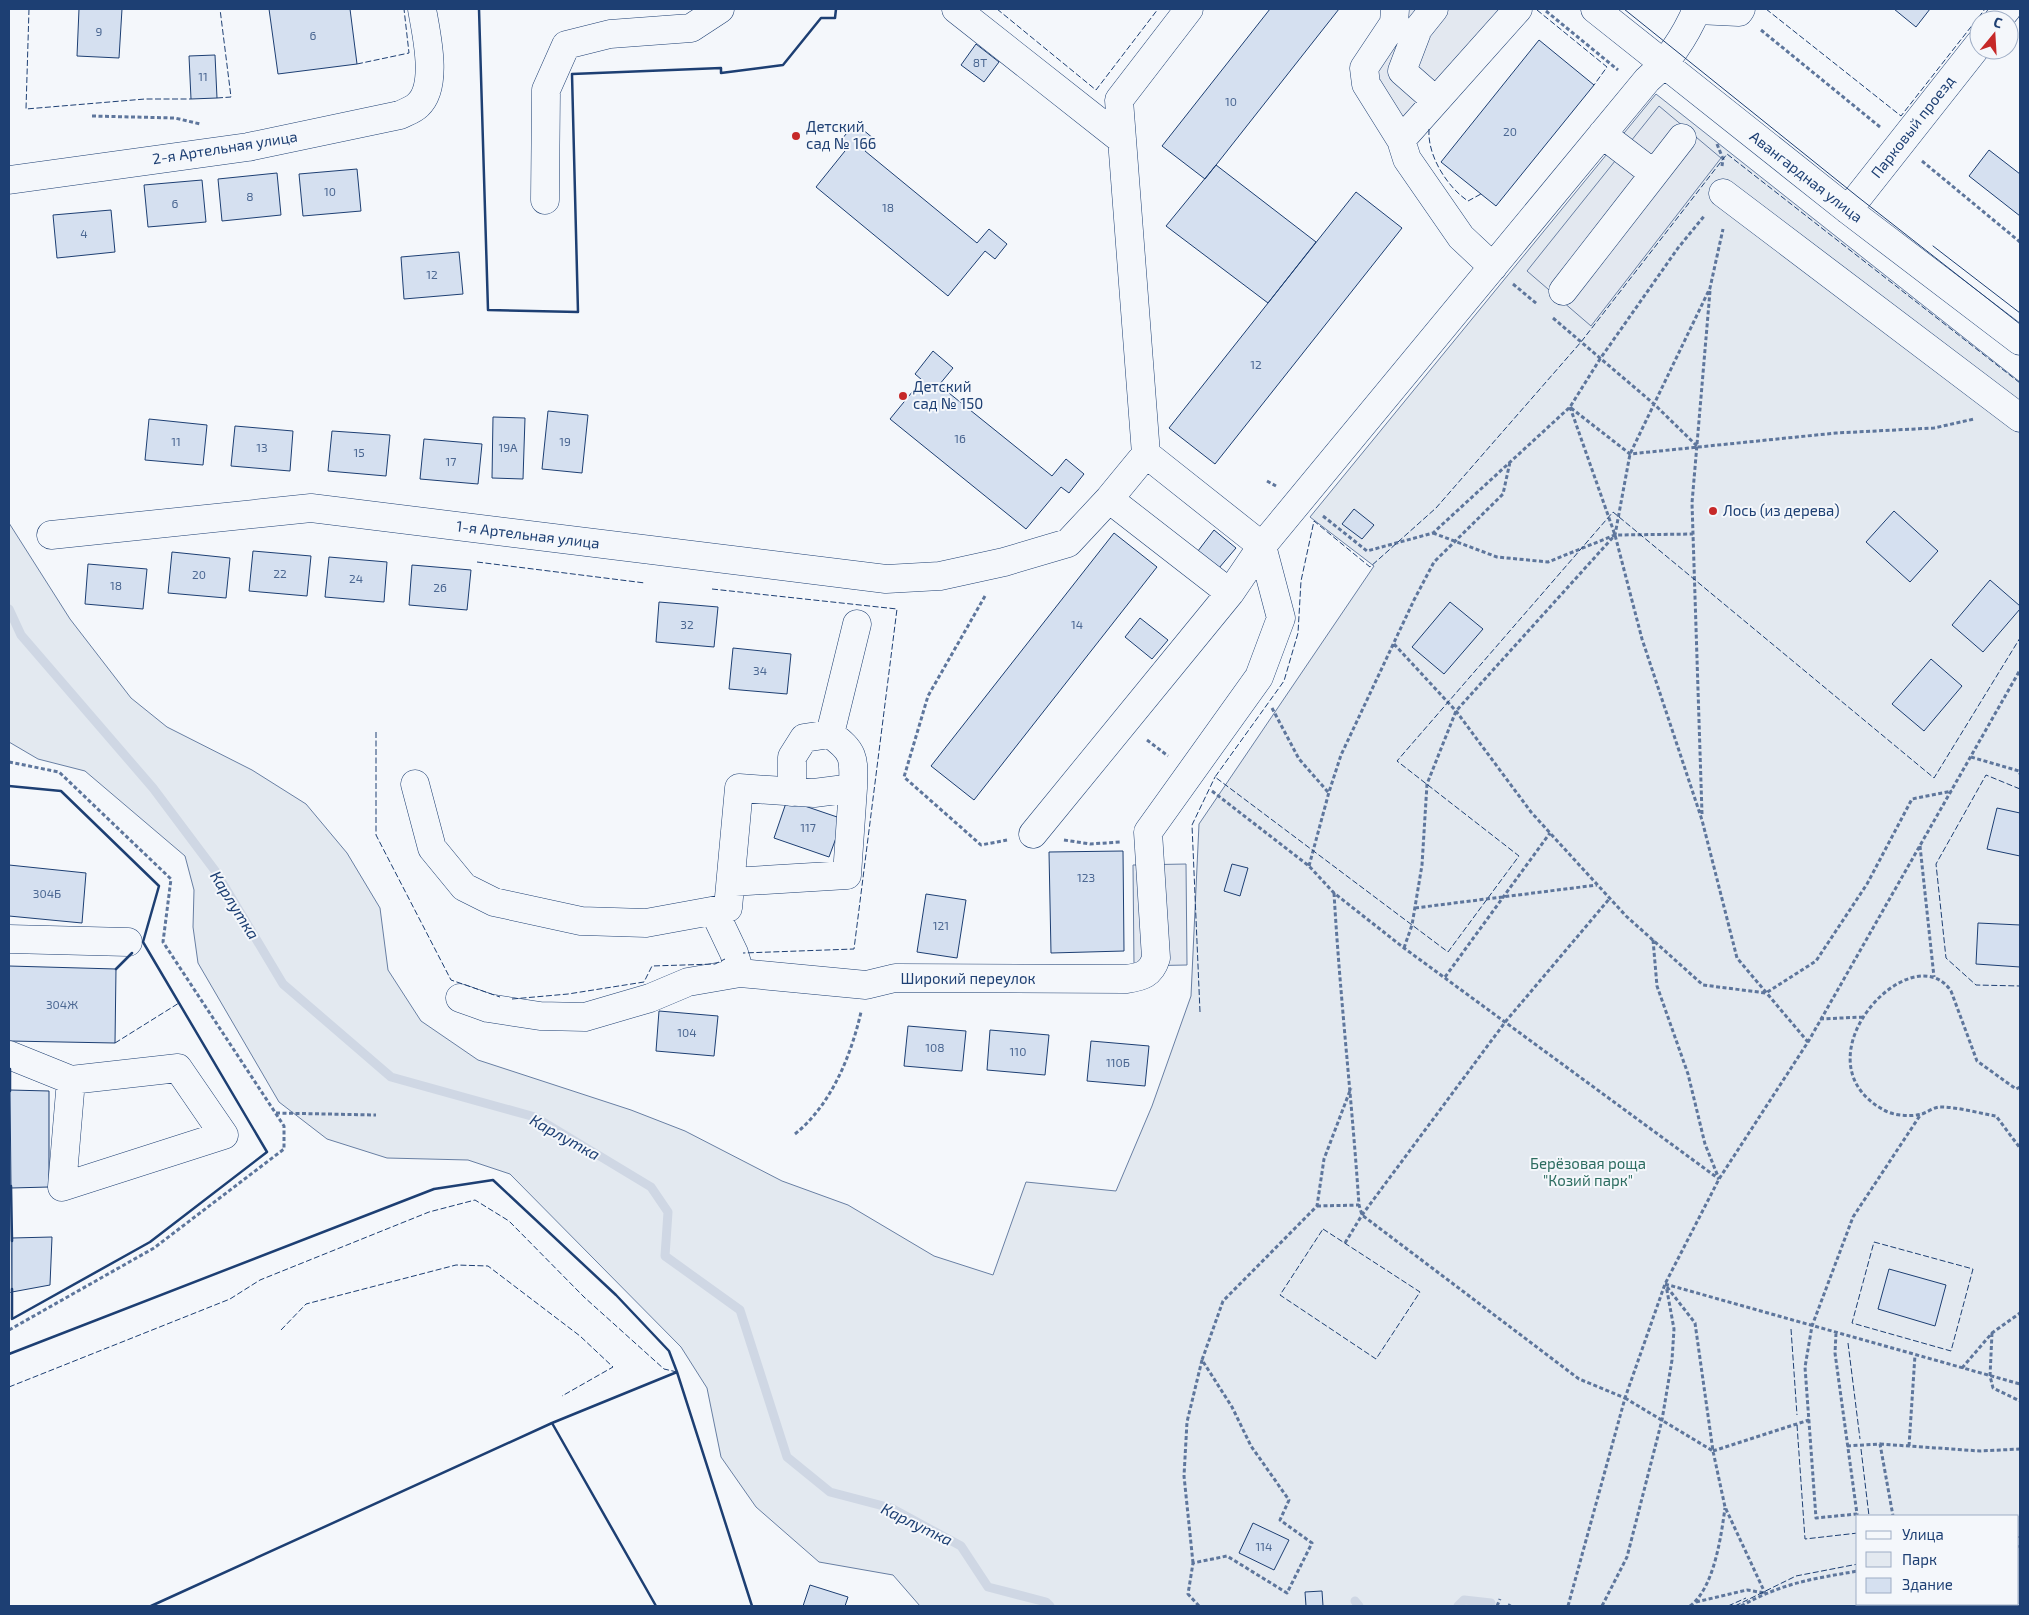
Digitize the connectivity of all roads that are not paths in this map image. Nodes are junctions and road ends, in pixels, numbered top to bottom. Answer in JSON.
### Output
{"nodes":[{"id":1,"x":422,"y":9,"type":"edge"},
{"id":2,"x":720,"y":9,"type":"edge"},
{"id":3,"x":956,"y":9,"type":"edge"},
{"id":4,"x":1189,"y":9,"type":"edge"},
{"id":5,"x":1395,"y":9,"type":"edge"},
{"id":6,"x":1434,"y":9,"type":"edge"},
{"id":7,"x":1518,"y":9,"type":"edge"},
{"id":8,"x":1595,"y":9,"type":"edge"},
{"id":9,"x":1697,"y":9,"type":"edge"},
{"id":10,"x":1740,"y":10,"type":"edge"},
{"id":11,"x":1969,"y":57,"type":"edge"},
{"id":12,"x":1656,"y":72,"type":"junction"},
{"id":13,"x":1435,"y":100,"type":"junction"},
{"id":14,"x":1602,"y":134,"type":"junction"},
{"id":15,"x":1682,"y":138,"type":"dead end"},
{"id":16,"x":1122,"y":140,"type":"junction"},
{"id":17,"x":1401,"y":140,"type":"junction"},
{"id":18,"x":1654,"y":174,"type":"junction"},
{"id":19,"x":9,"y":180,"type":"edge"},
{"id":20,"x":1723,"y":193,"type":"road end"},
{"id":21,"x":545,"y":200,"type":"dead end"},
{"id":22,"x":1848,"y":210,"type":"junction"},
{"id":23,"x":1493,"y":268,"type":"junction"},
{"id":24,"x":1563,"y":291,"type":"dead end"},
{"id":25,"x":2020,"y":341,"type":"edge"},
{"id":26,"x":2016,"y":415,"type":"edge"},
{"id":27,"x":1146,"y":454,"type":"junction"},
{"id":28,"x":1110,"y":499,"type":"junction"},
{"id":29,"x":51,"y":535,"type":"dead end"},
{"id":30,"x":1262,"y":546,"type":"junction"},
{"id":31,"x":1230,"y":592,"type":"junction"},
{"id":32,"x":857,"y":624,"type":"dead end"},
{"id":33,"x":830,"y":734,"type":"junction"},
{"id":34,"x":415,"y":784,"type":"dead end"},
{"id":35,"x":853,"y":788,"type":"junction"},
{"id":36,"x":792,"y":792,"type":"junction"},
{"id":37,"x":1033,"y":834,"type":"road end"},
{"id":38,"x":731,"y":882,"type":"junction"},
{"id":39,"x":714,"y":911,"type":"junction"},
{"id":40,"x":9,"y":939,"type":"edge"},
{"id":41,"x":128,"y":942,"type":"dead end"},
{"id":42,"x":740,"y":973,"type":"junction"},
{"id":43,"x":460,"y":998,"type":"dead end"},
{"id":44,"x":9,"y":1055,"type":"edge"},
{"id":45,"x":71,"y":1080,"type":"junction"}],
"edges":[{"from":1,"to":19,"type":"street","name":"2-я Артельная улица"},
{"from":2,"to":21,"type":"street"},
{"from":3,"to":16,"type":"street"},
{"from":4,"to":16,"type":"street"},
{"from":5,"to":17,"type":"street"},
{"from":6,"to":13,"type":"street"},
{"from":7,"to":13,"type":"street"},
{"from":8,"to":12,"type":"street","name":"Авангардная улица"},
{"from":9,"to":10,"type":"street"},
{"from":9,"to":12,"type":"street"},
{"from":11,"to":22,"type":"street","name":"Парковый проезд"},
{"from":12,"to":14,"type":"street"},
{"from":12,"to":22,"type":"street","name":"Авангардная улица"},
{"from":13,"to":17,"type":"street"},
{"from":14,"to":18,"type":"street"},
{"from":14,"to":23,"type":"street"},
{"from":15,"to":18,"type":"street"},
{"from":16,"to":27,"type":"street"},
{"from":17,"to":23,"type":"street"},
{"from":18,"to":24,"type":"street"},
{"from":20,"to":26,"type":"street"},
{"from":22,"to":25,"type":"street","name":"Авангардная улица"},
{"from":23,"to":30,"type":"street"},
{"from":27,"to":28,"type":"street","name":"1-я Артельная улица"},
{"from":27,"to":30,"type":"street"},
{"from":28,"to":29,"type":"street","name":"1-я Артельная улица"},
{"from":28,"to":31,"type":"street"},
{"from":30,"to":31,"type":"street"},
{"from":30,"to":42,"type":"street","name":"Широкий переулок"},
{"from":31,"to":37,"type":"street"},
{"from":32,"to":33,"type":"street"},
{"from":33,"to":35,"type":"street"},
{"from":33,"to":36,"type":"street"},
{"from":34,"to":39,"type":"street"},
{"from":35,"to":36,"type":"street"},
{"from":35,"to":38,"type":"street"},
{"from":36,"to":38,"type":"street"},
{"from":38,"to":39,"type":"street"},
{"from":39,"to":42,"type":"street"},
{"from":40,"to":41,"type":"street"},
{"from":42,"to":43,"type":"street","name":"Широкий переулок"},
{"from":44,"to":45,"type":"street"},
{"from":45,"to":45,"type":"street"}]}
